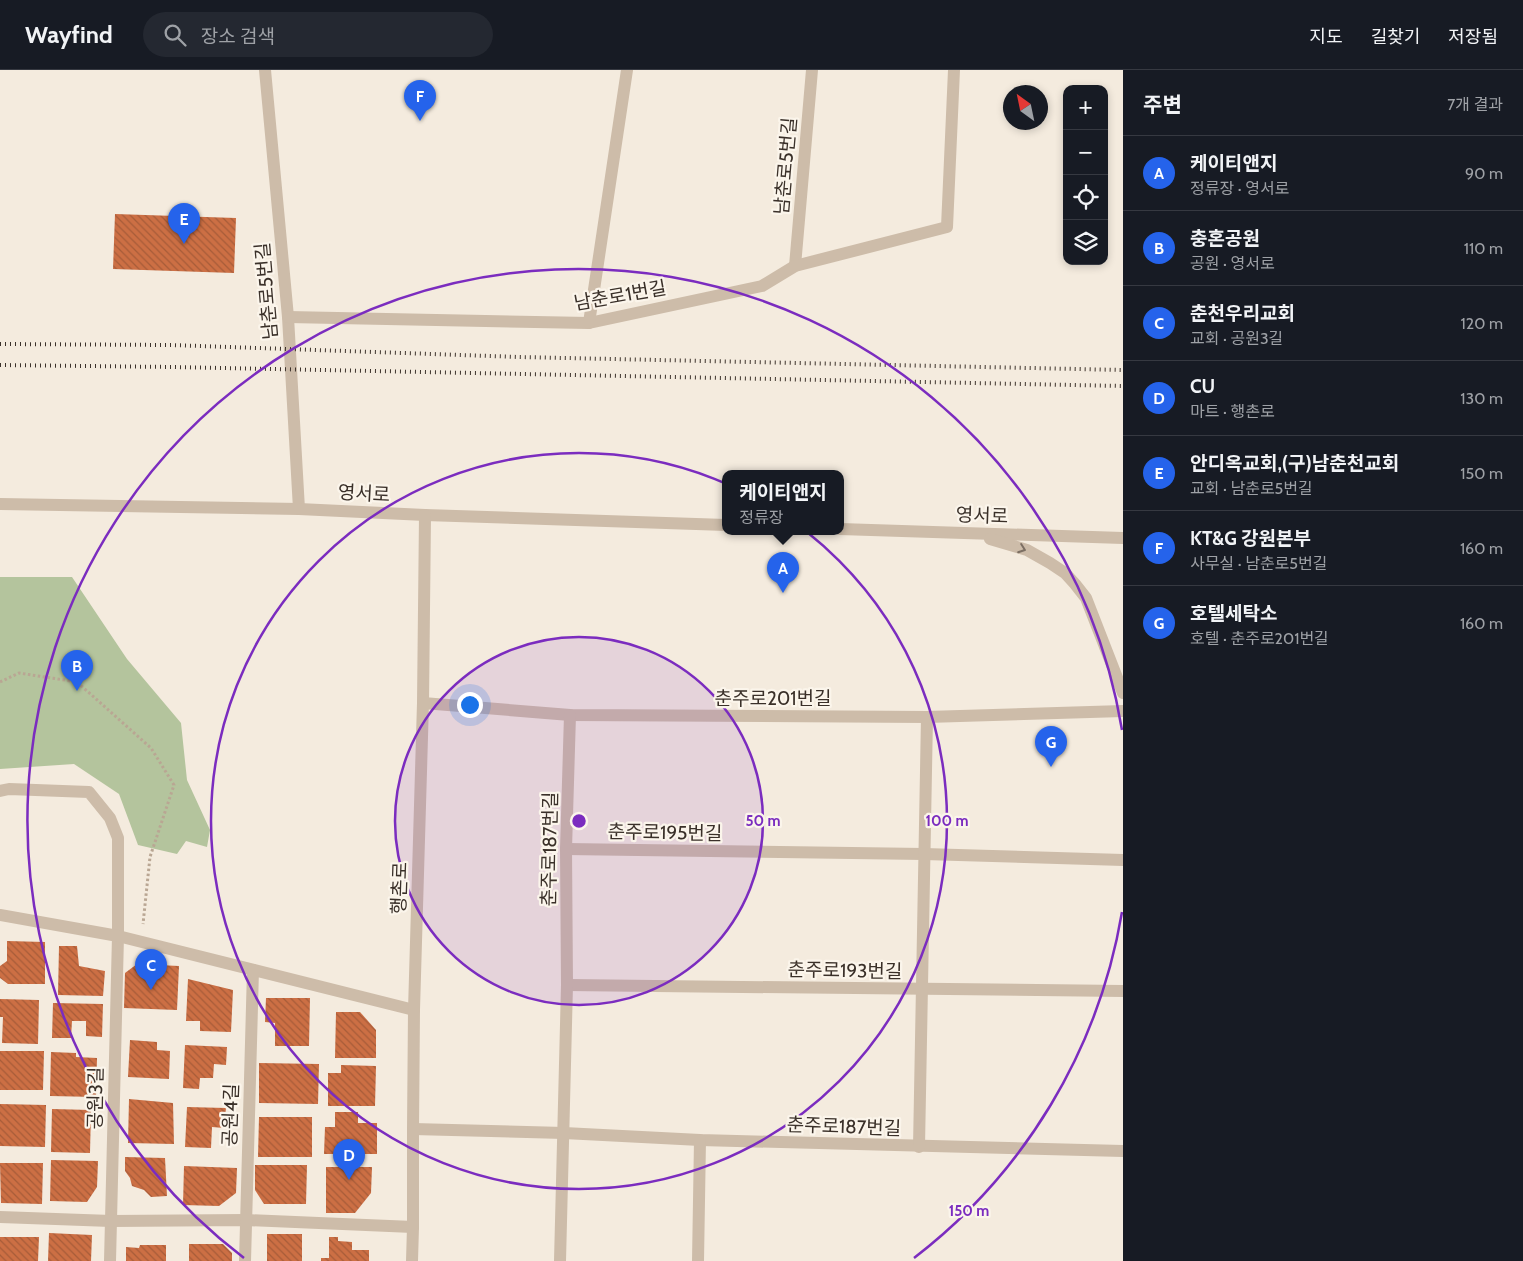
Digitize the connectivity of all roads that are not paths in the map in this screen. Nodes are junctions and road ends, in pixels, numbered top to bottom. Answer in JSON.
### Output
{"nodes":[{"id":1,"x":265,"y":70,"type":"edge"},
{"id":2,"x":626,"y":70,"type":"edge"},
{"id":3,"x":812,"y":70,"type":"edge"},
{"id":4,"x":954,"y":70,"type":"edge"},
{"id":5,"x":795,"y":266,"type":"junction"},
{"id":6,"x":288,"y":317,"type":"junction"},
{"id":7,"x":589,"y":323,"type":"junction"},
{"id":8,"x":0,"y":504,"type":"edge"},
{"id":9,"x":299,"y":509,"type":"junction"},
{"id":10,"x":425,"y":515,"type":"junction"},
{"id":11,"x":722,"y":526,"type":"edge"},
{"id":12,"x":844,"y":529,"type":"edge"},
{"id":13,"x":976,"y":534,"type":"junction"},
{"id":14,"x":1123,"y":538,"type":"edge"},
{"id":15,"x":1123,"y":693,"type":"edge"},
{"id":16,"x":423,"y":703,"type":"junction"},
{"id":17,"x":1123,"y":711,"type":"edge"},
{"id":18,"x":570,"y":715,"type":"junction"},
{"id":19,"x":927,"y":718,"type":"junction"},
{"id":20,"x":0,"y":791,"type":"edge"},
{"id":21,"x":566,"y":850,"type":"junction"},
{"id":22,"x":924,"y":854,"type":"junction"},
{"id":23,"x":1123,"y":860,"type":"edge"},
{"id":24,"x":0,"y":915,"type":"edge"},
{"id":25,"x":118,"y":936,"type":"junction"},
{"id":26,"x":254,"y":970,"type":"junction"},
{"id":27,"x":567,"y":985,"type":"junction"},
{"id":28,"x":922,"y":990,"type":"junction"},
{"id":29,"x":1123,"y":991,"type":"edge"},
{"id":30,"x":414,"y":1010,"type":"junction"},
{"id":31,"x":413,"y":1129,"type":"junction"},
{"id":32,"x":564,"y":1133,"type":"junction"},
{"id":33,"x":700,"y":1140,"type":"junction"},
{"id":34,"x":919,"y":1147,"type":"junction"},
{"id":35,"x":1123,"y":1151,"type":"edge"},
{"id":36,"x":0,"y":1217,"type":"edge"},
{"id":37,"x":246,"y":1220,"type":"junction"},
{"id":38,"x":111,"y":1221,"type":"junction"},
{"id":39,"x":414,"y":1227,"type":"junction"},
{"id":40,"x":110,"y":1261,"type":"edge"},
{"id":41,"x":245,"y":1261,"type":"edge"},
{"id":42,"x":412,"y":1261,"type":"edge"},
{"id":43,"x":560,"y":1261,"type":"edge"},
{"id":44,"x":698,"y":1261,"type":"edge"}],
"edges":[{"from":1,"to":6,"type":"street","name":"남춘로5번길"},
{"from":2,"to":7,"type":"street"},
{"from":3,"to":5,"type":"street","name":"남춘로5번길"},
{"from":4,"to":5,"type":"street","name":"남춘로1번길"},
{"from":5,"to":7,"type":"street","name":"남춘로1번길"},
{"from":6,"to":7,"type":"street","name":"남춘로1번길"},
{"from":6,"to":9,"type":"street","name":"남춘로5번길"},
{"from":8,"to":9,"type":"street","name":"영서로"},
{"from":9,"to":10,"type":"street","name":"영서로"},
{"from":10,"to":11,"type":"street","name":"영서로"},
{"from":10,"to":16,"type":"street","name":"행촌로"},
{"from":12,"to":13,"type":"street","name":"영서로"},
{"from":13,"to":14,"type":"street","name":"영서로"},
{"from":13,"to":15,"type":"street","one_way":true},
{"from":16,"to":18,"type":"street","name":"춘주로201번길"},
{"from":16,"to":30,"type":"street","name":"행촌로"},
{"from":17,"to":19,"type":"street","name":"춘주로201번길"},
{"from":18,"to":19,"type":"street","name":"춘주로201번길"},
{"from":18,"to":21,"type":"street","name":"춘주로187번길"},
{"from":19,"to":22,"type":"street"},
{"from":20,"to":25,"type":"street","name":"공원3길"},
{"from":21,"to":22,"type":"street","name":"춘주로195번길"},
{"from":21,"to":27,"type":"street","name":"춘주로187번길"},
{"from":22,"to":23,"type":"street","name":"춘주로195번길"},
{"from":22,"to":28,"type":"street"},
{"from":24,"to":25,"type":"street"},
{"from":25,"to":26,"type":"street"},
{"from":25,"to":38,"type":"street","name":"공원3길"},
{"from":26,"to":30,"type":"street"},
{"from":26,"to":37,"type":"street","name":"공원4길"},
{"from":27,"to":28,"type":"street","name":"춘주로193번길"},
{"from":27,"to":32,"type":"street","name":"춘주로187번길"},
{"from":28,"to":29,"type":"street","name":"춘주로193번길"},
{"from":28,"to":34,"type":"street"},
{"from":30,"to":31,"type":"street","name":"행촌로"},
{"from":31,"to":32,"type":"street","name":"춘주로187번길"},
{"from":31,"to":39,"type":"street","name":"행촌로"},
{"from":32,"to":33,"type":"street","name":"춘주로187번길"},
{"from":32,"to":43,"type":"street"},
{"from":33,"to":34,"type":"street","name":"춘주로187번길"},
{"from":33,"to":44,"type":"street"},
{"from":34,"to":35,"type":"street","name":"춘주로187번길"},
{"from":36,"to":38,"type":"street"},
{"from":37,"to":38,"type":"street"},
{"from":37,"to":39,"type":"street"},
{"from":37,"to":41,"type":"street","name":"공원4길"},
{"from":38,"to":40,"type":"street","name":"공원3길"},
{"from":39,"to":42,"type":"street","name":"행촌로"}]}
